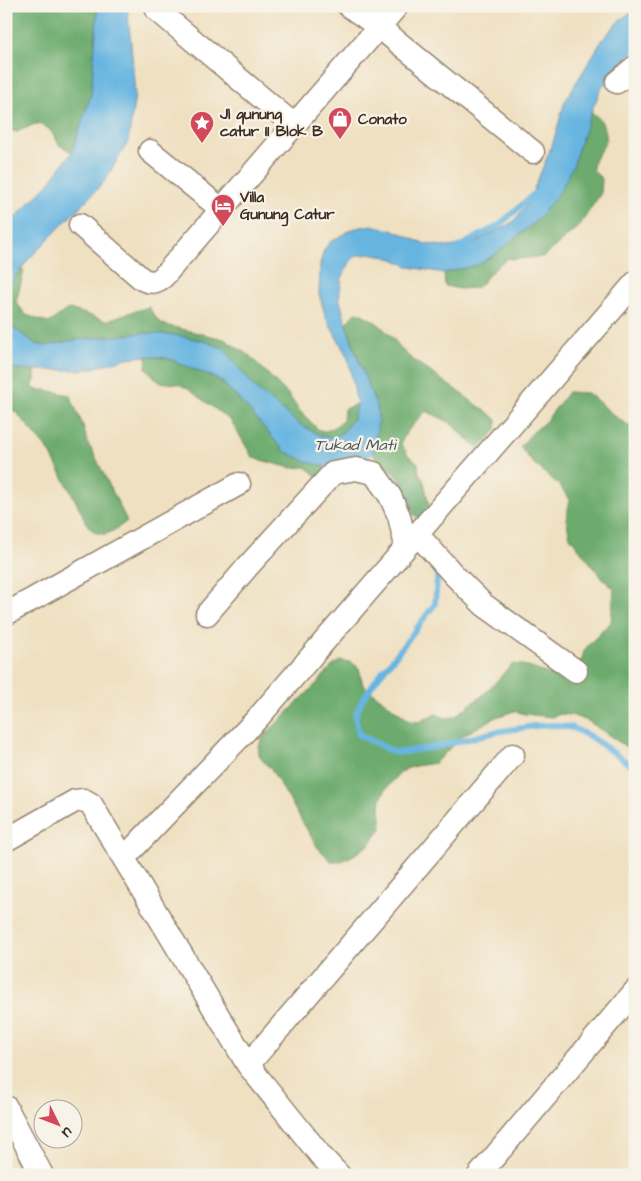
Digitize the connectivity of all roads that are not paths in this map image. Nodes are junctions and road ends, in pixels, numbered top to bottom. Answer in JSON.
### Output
{"nodes":[{"id":1,"x":350,"y":6,"type":"edge"},
{"id":2,"x":397,"y":6,"type":"edge"},
{"id":3,"x":157,"y":10,"type":"dead end"},
{"id":4,"x":379,"y":27,"type":"junction"},
{"id":5,"x":635,"y":67,"type":"edge"},
{"id":6,"x":617,"y":82,"type":"dead end"},
{"id":7,"x":294,"y":125,"type":"junction"},
{"id":8,"x":150,"y":151,"type":"dead end"},
{"id":9,"x":533,"y":152,"type":"dead end"},
{"id":10,"x":222,"y":209,"type":"junction"},
{"id":11,"x":80,"y":225,"type":"dead end"},
{"id":12,"x":635,"y":283,"type":"edge"},
{"id":13,"x":239,"y":484,"type":"dead end"},
{"id":14,"x":411,"y":540,"type":"junction"},
{"id":15,"x":6,"y":614,"type":"edge"},
{"id":16,"x":207,"y":614,"type":"dead end"},
{"id":17,"x":576,"y":671,"type":"dead end"},
{"id":18,"x":513,"y":755,"type":"dead end"},
{"id":19,"x":6,"y":840,"type":"edge"},
{"id":20,"x":124,"y":858,"type":"junction"},
{"id":21,"x":635,"y":991,"type":"edge"},
{"id":22,"x":248,"y":1065,"type":"junction"},
{"id":23,"x":6,"y":1107,"type":"edge"},
{"id":24,"x":42,"y":1175,"type":"edge"},
{"id":25,"x":339,"y":1175,"type":"edge"},
{"id":26,"x":479,"y":1175,"type":"edge"}],
"edges":[{"from":1,"to":4,"type":"street"},
{"from":2,"to":4,"type":"street"},
{"from":3,"to":7,"type":"street"},
{"from":4,"to":7,"type":"street"},
{"from":4,"to":9,"type":"street"},
{"from":5,"to":6,"type":"street"},
{"from":7,"to":10,"type":"street"},
{"from":8,"to":10,"type":"street"},
{"from":10,"to":11,"type":"street"},
{"from":12,"to":14,"type":"street"},
{"from":13,"to":15,"type":"street"},
{"from":14,"to":16,"type":"street"},
{"from":14,"to":17,"type":"street"},
{"from":14,"to":20,"type":"street"},
{"from":18,"to":22,"type":"street"},
{"from":19,"to":20,"type":"street"},
{"from":20,"to":22,"type":"street"},
{"from":21,"to":26,"type":"street"},
{"from":22,"to":25,"type":"street"},
{"from":23,"to":24,"type":"street"}]}
